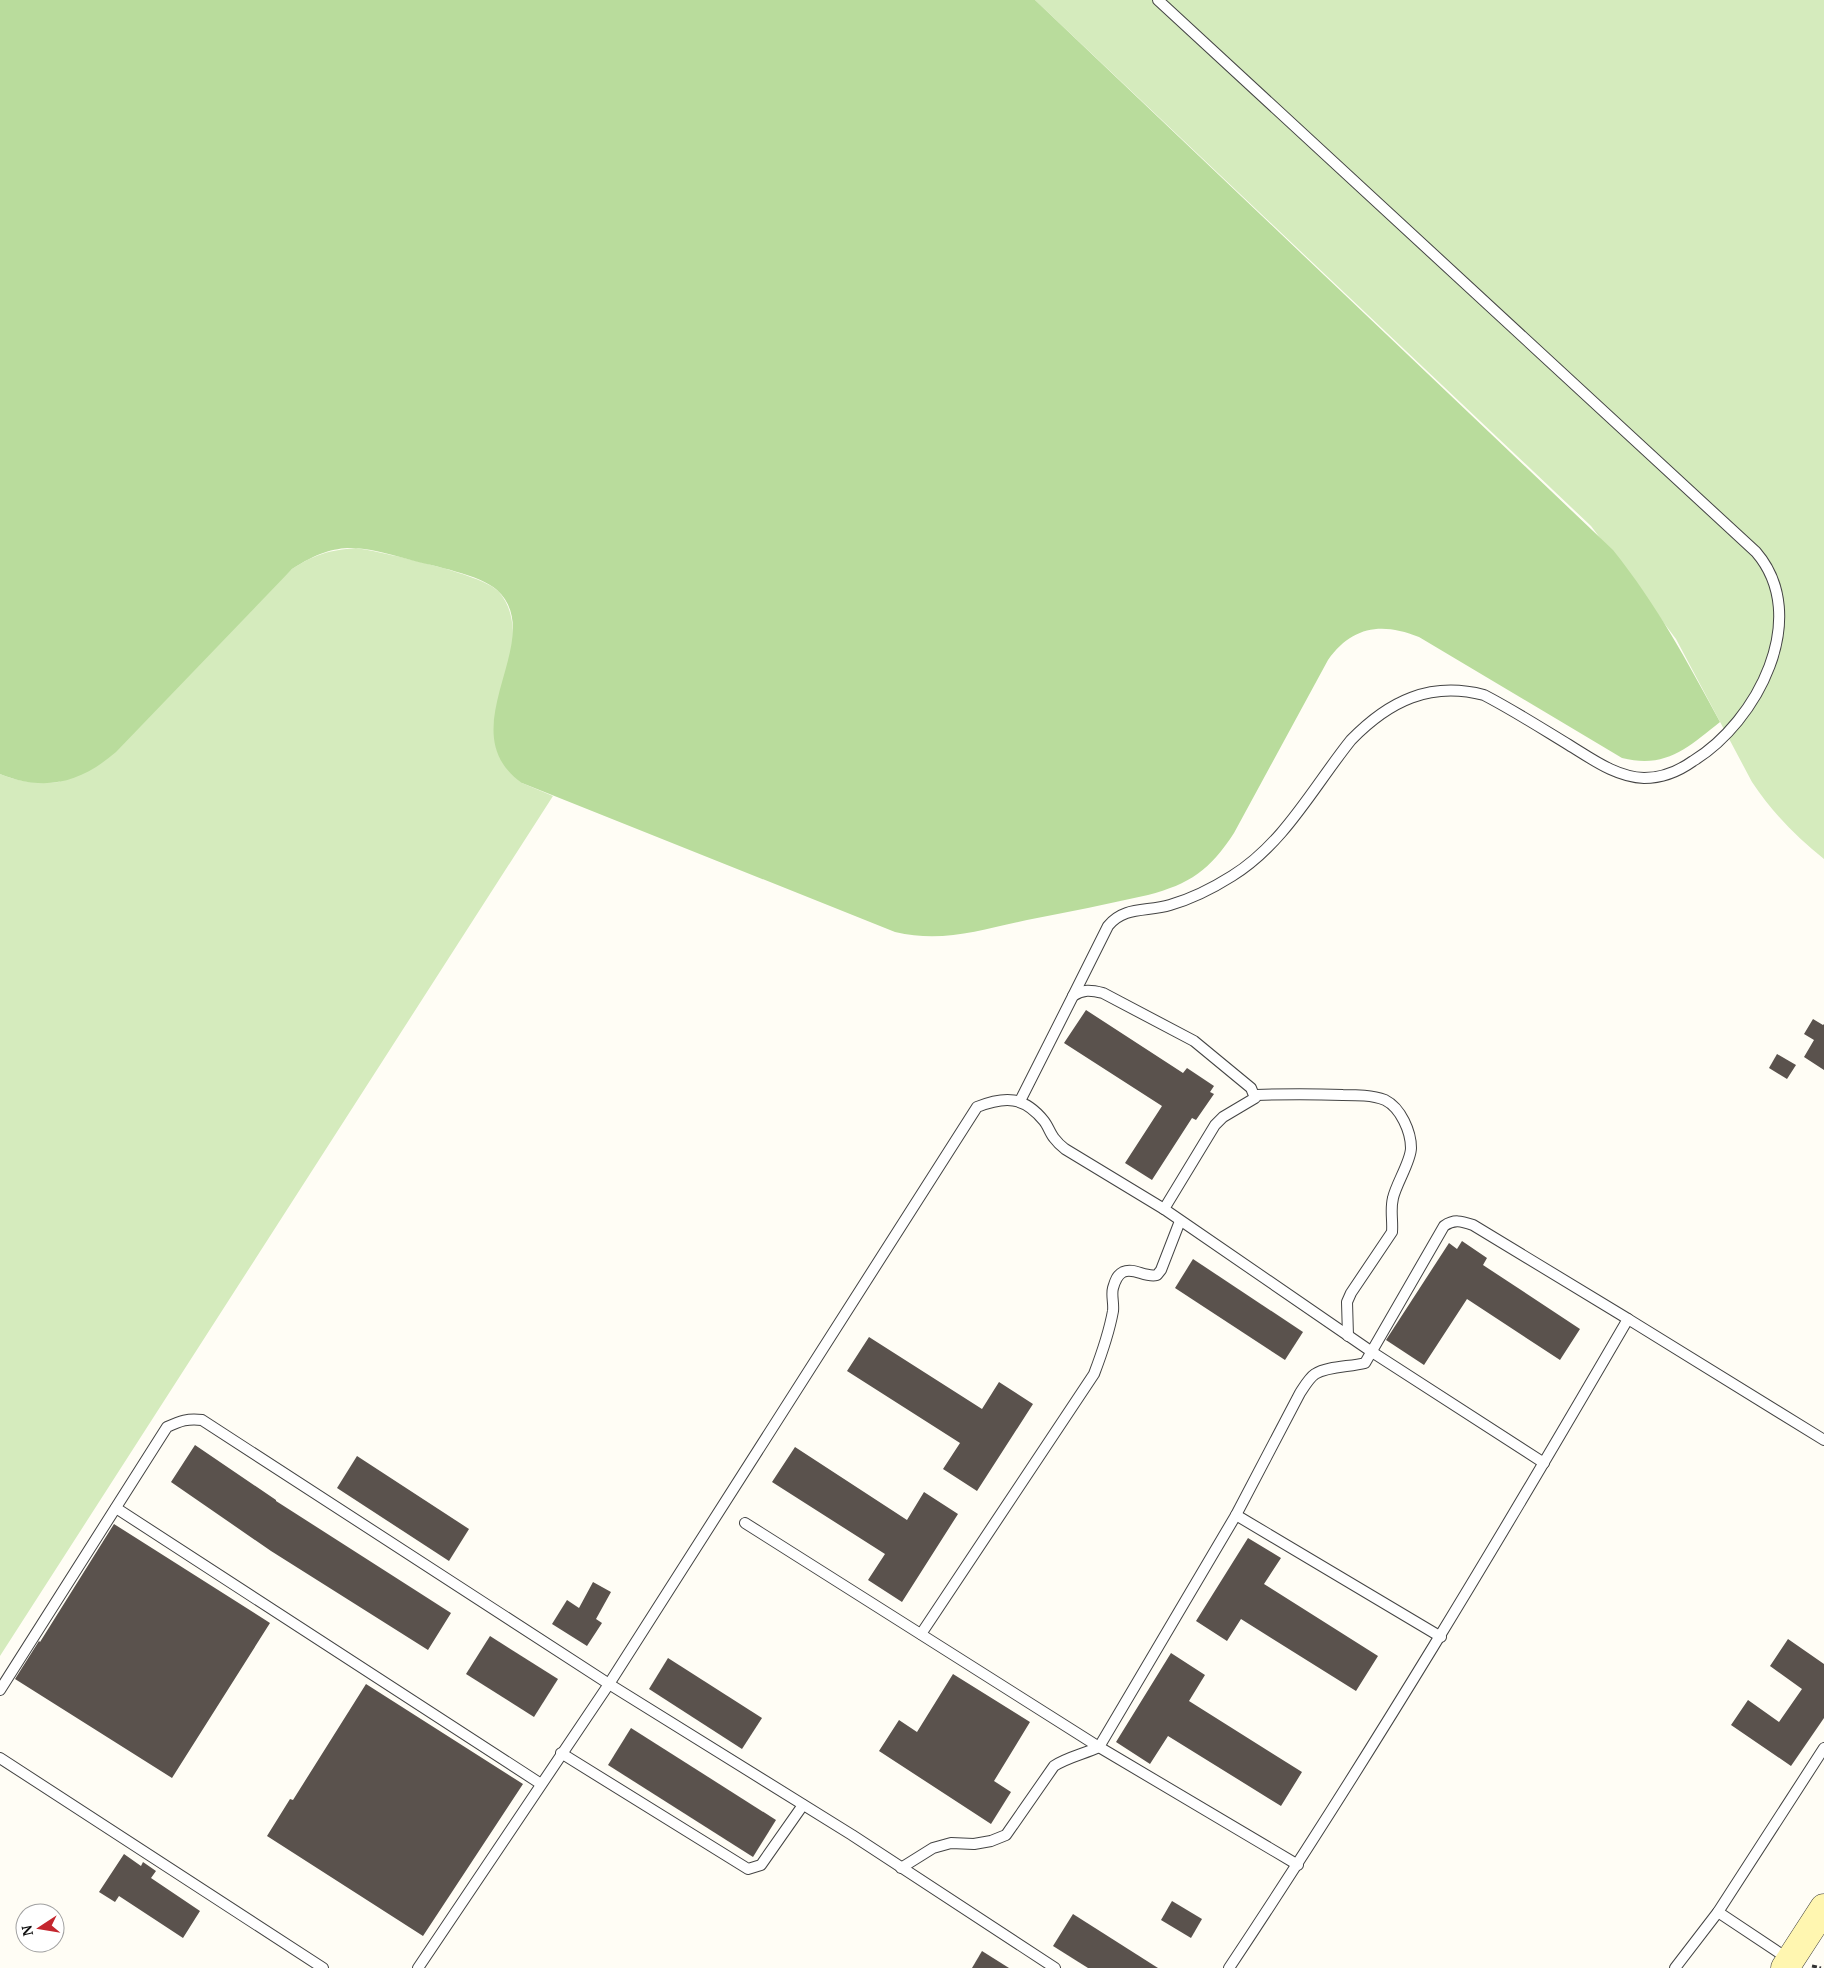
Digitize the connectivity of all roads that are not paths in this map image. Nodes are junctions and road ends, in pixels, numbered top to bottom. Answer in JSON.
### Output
{"nodes":[{"id":1,"x":1158,"y":0,"type":"edge"},
{"id":2,"x":1074,"y":996,"type":"junction"},
{"id":3,"x":1256,"y":1095,"type":"junction"},
{"id":4,"x":1020,"y":1101,"type":"junction"},
{"id":5,"x":1164,"y":1209,"type":"junction"},
{"id":6,"x":1180,"y":1221,"type":"junction"},
{"id":7,"x":1628,"y":1319,"type":"junction"},
{"id":8,"x":1348,"y":1336,"type":"junction"},
{"id":9,"x":1372,"y":1352,"type":"junction"},
{"id":10,"x":1824,"y":1440,"type":"edge"},
{"id":11,"x":1544,"y":1463,"type":"junction"},
{"id":12,"x":116,"y":1508,"type":"junction"},
{"id":13,"x":1236,"y":1515,"type":"junction"},
{"id":14,"x":745,"y":1523,"type":"dead end"},
{"id":15,"x":921,"y":1634,"type":"junction"},
{"id":16,"x":1441,"y":1637,"type":"junction"},
{"id":17,"x":609,"y":1684,"type":"junction"},
{"id":18,"x":0,"y":1690,"type":"edge"},
{"id":19,"x":1099,"y":1747,"type":"junction"},
{"id":20,"x":1824,"y":1748,"type":"edge"},
{"id":21,"x":561,"y":1753,"type":"junction"},
{"id":22,"x":0,"y":1758,"type":"edge"},
{"id":23,"x":541,"y":1784,"type":"junction"},
{"id":24,"x":803,"y":1806,"type":"junction"},
{"id":25,"x":1298,"y":1865,"type":"junction"},
{"id":26,"x":901,"y":1868,"type":"junction"},
{"id":27,"x":1824,"y":1908,"type":"edge"},
{"id":28,"x":1718,"y":1912,"type":"junction"},
{"id":29,"x":1788,"y":1964,"type":"edge"},
{"id":30,"x":324,"y":1968,"type":"edge"},
{"id":31,"x":418,"y":1968,"type":"edge"},
{"id":32,"x":1055,"y":1968,"type":"edge"},
{"id":33,"x":1230,"y":1968,"type":"edge"},
{"id":34,"x":1676,"y":1968,"type":"edge"}],
"edges":[{"from":1,"to":2,"type":"lane"},
{"from":2,"to":3,"type":"lane"},
{"from":2,"to":4,"type":"lane"},
{"from":3,"to":5,"type":"lane"},
{"from":3,"to":8,"type":"lane"},
{"from":4,"to":5,"type":"lane"},
{"from":4,"to":17,"type":"lane"},
{"from":5,"to":6,"type":"lane"},
{"from":6,"to":8,"type":"lane"},
{"from":6,"to":15,"type":"lane"},
{"from":7,"to":9,"type":"lane"},
{"from":7,"to":10,"type":"lane"},
{"from":7,"to":11,"type":"lane"},
{"from":8,"to":9,"type":"lane"},
{"from":9,"to":11,"type":"lane"},
{"from":9,"to":13,"type":"lane"},
{"from":11,"to":16,"type":"lane"},
{"from":12,"to":17,"type":"lane"},
{"from":12,"to":18,"type":"lane"},
{"from":12,"to":23,"type":"lane"},
{"from":13,"to":16,"type":"lane"},
{"from":13,"to":19,"type":"lane"},
{"from":14,"to":15,"type":"lane"},
{"from":15,"to":19,"type":"lane"},
{"from":16,"to":25,"type":"lane"},
{"from":17,"to":21,"type":"lane"},
{"from":17,"to":24,"type":"lane"},
{"from":19,"to":25,"type":"lane"},
{"from":19,"to":26,"type":"lane"},
{"from":20,"to":28,"type":"lane"},
{"from":21,"to":23,"type":"lane"},
{"from":21,"to":24,"type":"lane"},
{"from":22,"to":30,"type":"lane"},
{"from":23,"to":31,"type":"lane"},
{"from":24,"to":26,"type":"lane"},
{"from":25,"to":33,"type":"lane"},
{"from":26,"to":32,"type":"lane"},
{"from":27,"to":29,"type":"main road"},
{"from":28,"to":29,"type":"lane"},
{"from":28,"to":34,"type":"lane"}]}
